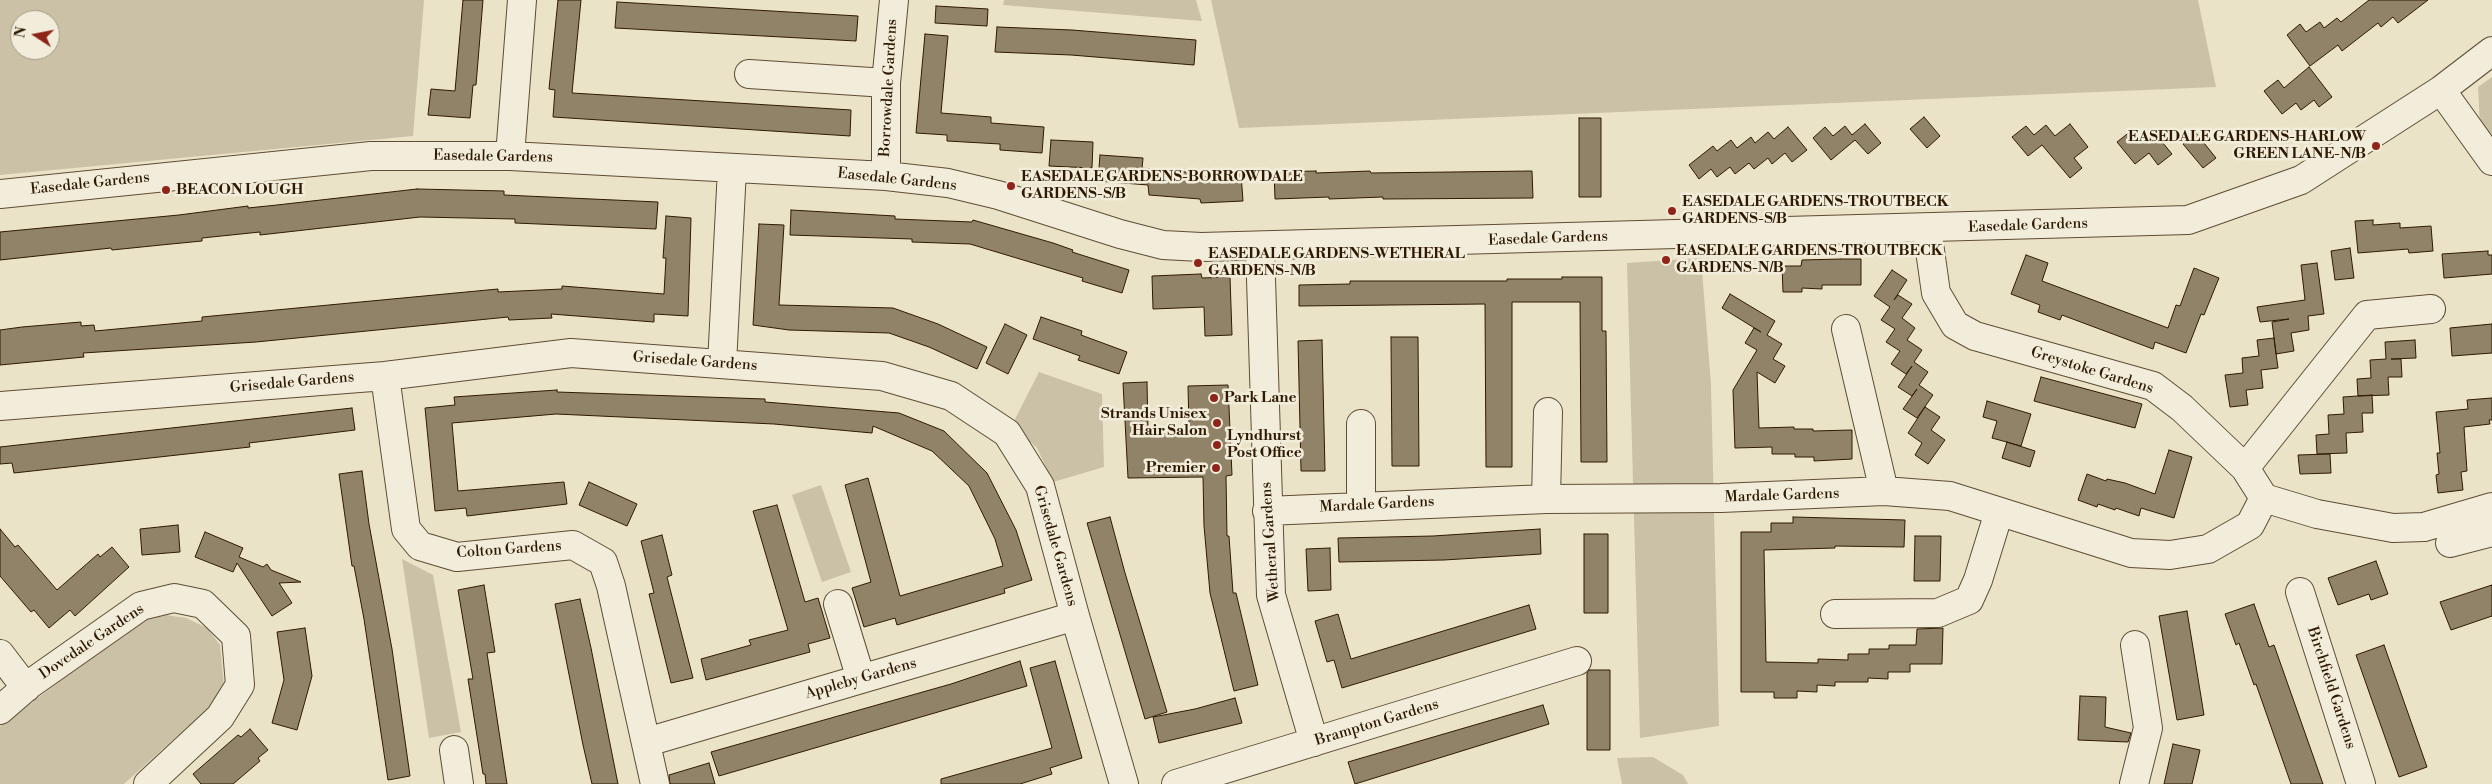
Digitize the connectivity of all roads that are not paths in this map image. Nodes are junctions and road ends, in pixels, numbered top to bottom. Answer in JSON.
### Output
{"nodes":[{"id":1,"x":522,"y":0,"type":"edge"},
{"id":2,"x":894,"y":0,"type":"edge"},
{"id":3,"x":2492,"y":52,"type":"edge"},
{"id":4,"x":749,"y":74,"type":"dead end"},
{"id":5,"x":886,"y":83,"type":"junction"},
{"id":6,"x":2441,"y":90,"type":"junction"},
{"id":7,"x":510,"y":156,"type":"junction"},
{"id":8,"x":2492,"y":161,"type":"edge"},
{"id":9,"x":732,"y":169,"type":"junction"},
{"id":10,"x":886,"y":176,"type":"junction"},
{"id":11,"x":0,"y":194,"type":"edge"},
{"id":12,"x":1926,"y":229,"type":"junction"},
{"id":13,"x":1260,"y":247,"type":"junction"},
{"id":14,"x":2431,"y":309,"type":"dead end"},
{"id":15,"x":1846,"y":329,"type":"dead end"},
{"id":16,"x":722,"y":364,"type":"junction"},
{"id":17,"x":385,"y":376,"type":"junction"},
{"id":18,"x":0,"y":406,"type":"edge"},
{"id":19,"x":1548,"y":412,"type":"dead end"},
{"id":20,"x":1361,"y":424,"type":"dead end"},
{"id":21,"x":2245,"y":468,"type":"junction"},
{"id":22,"x":1884,"y":491,"type":"junction"},
{"id":23,"x":2264,"y":498,"type":"junction"},
{"id":24,"x":1546,"y":499,"type":"junction"},
{"id":25,"x":1361,"y":505,"type":"junction"},
{"id":26,"x":2492,"y":507,"type":"edge"},
{"id":27,"x":1267,"y":511,"type":"junction"},
{"id":28,"x":1999,"y":512,"type":"junction"},
{"id":29,"x":2492,"y":532,"type":"edge"},
{"id":30,"x":2450,"y":543,"type":"dead end"},
{"id":31,"x":2300,"y":592,"type":"dead end"},
{"id":32,"x":838,"y":604,"type":"dead end"},
{"id":33,"x":1835,"y":614,"type":"dead end"},
{"id":34,"x":1075,"y":616,"type":"junction"},
{"id":35,"x":2135,"y":645,"type":"dead end"},
{"id":36,"x":0,"y":654,"type":"edge"},
{"id":37,"x":1577,"y":662,"type":"dead end"},
{"id":38,"x":861,"y":679,"type":"junction"},
{"id":39,"x":26,"y":688,"type":"junction"},
{"id":40,"x":0,"y":710,"type":"edge"},
{"id":41,"x":647,"y":742,"type":"junction"},
{"id":42,"x":1314,"y":742,"type":"junction"},
{"id":43,"x":454,"y":750,"type":"dead end"},
{"id":44,"x":1220,"y":777,"type":"edge"},
{"id":45,"x":148,"y":784,"type":"edge"},
{"id":46,"x":459,"y":784,"type":"edge"},
{"id":47,"x":655,"y":784,"type":"edge"},
{"id":48,"x":1124,"y":784,"type":"edge"},
{"id":49,"x":1176,"y":784,"type":"edge"},
{"id":50,"x":2134,"y":784,"type":"edge"},
{"id":51,"x":2361,"y":784,"type":"edge"}],
"edges":[{"from":1,"to":7,"type":"street"},
{"from":2,"to":5,"type":"street","name":"Borrowdale Gardens"},
{"from":3,"to":6,"type":"street","name":"Easedale Gardens"},
{"from":4,"to":5,"type":"street"},
{"from":5,"to":10,"type":"street","name":"Borrowdale Gardens"},
{"from":6,"to":8,"type":"street"},
{"from":6,"to":12,"type":"street","name":"Easedale Gardens"},
{"from":7,"to":9,"type":"street","name":"Easedale Gardens"},
{"from":7,"to":11,"type":"street","name":"Easedale Gardens"},
{"from":9,"to":10,"type":"street","name":"Easedale Gardens"},
{"from":9,"to":16,"type":"street"},
{"from":10,"to":13,"type":"street","name":"Easedale Gardens"},
{"from":12,"to":13,"type":"street","name":"Easedale Gardens"},
{"from":12,"to":21,"type":"street","name":"Greystoke Gardens"},
{"from":13,"to":27,"type":"street","name":"Wetheral Gardens"},
{"from":14,"to":21,"type":"street"},
{"from":15,"to":22,"type":"street"},
{"from":16,"to":17,"type":"street","name":"Grisedale Gardens"},
{"from":16,"to":34,"type":"street","name":"Grisedale Gardens"},
{"from":17,"to":18,"type":"street","name":"Grisedale Gardens"},
{"from":17,"to":41,"type":"street","name":"Colton Gardens"},
{"from":19,"to":24,"type":"street"},
{"from":20,"to":25,"type":"street"},
{"from":21,"to":23,"type":"street","name":"Greystoke Gardens"},
{"from":22,"to":24,"type":"street","name":"Mardale Gardens"},
{"from":22,"to":28,"type":"street","name":"Mardale Gardens"},
{"from":23,"to":26,"type":"street"},
{"from":23,"to":28,"type":"street","name":"Mardale Gardens"},
{"from":24,"to":25,"type":"street","name":"Mardale Gardens"},
{"from":25,"to":27,"type":"street","name":"Mardale Gardens"},
{"from":27,"to":42,"type":"street","name":"Wetheral Gardens"},
{"from":28,"to":33,"type":"street"},
{"from":29,"to":30,"type":"street"},
{"from":31,"to":51,"type":"street","name":"Birchfield Gardens"},
{"from":32,"to":38,"type":"street"},
{"from":34,"to":38,"type":"street","name":"Appleby Gardens"},
{"from":34,"to":48,"type":"street","name":"Grisedale Gardens"},
{"from":35,"to":50,"type":"street"},
{"from":36,"to":39,"type":"street"},
{"from":37,"to":42,"type":"street","name":"Brampton Gardens"},
{"from":38,"to":41,"type":"street","name":"Appleby Gardens"},
{"from":39,"to":40,"type":"street","name":"Dovedale Gardens"},
{"from":39,"to":45,"type":"street","name":"Dovedale Gardens"},
{"from":41,"to":47,"type":"street","name":"Colton Gardens"},
{"from":42,"to":44,"type":"street","name":"Brampton Gardens"},
{"from":43,"to":46,"type":"street"},
{"from":44,"to":49,"type":"street","name":"Brampton Gardens"}]}
